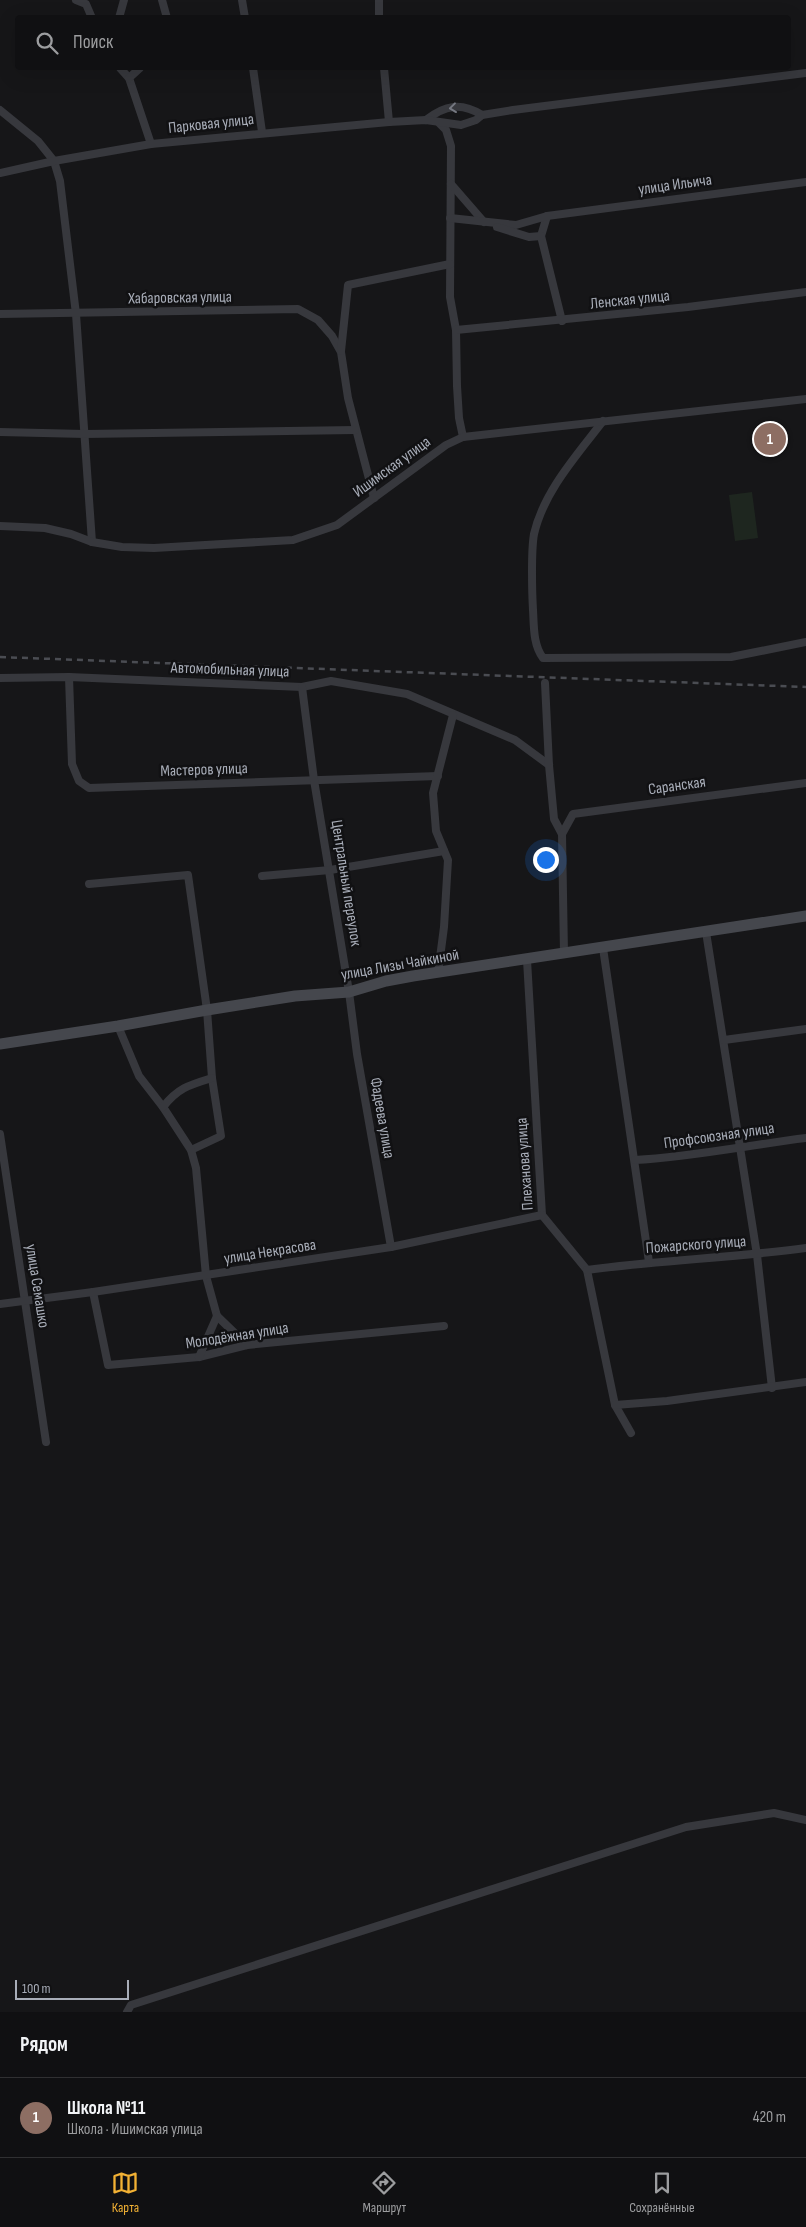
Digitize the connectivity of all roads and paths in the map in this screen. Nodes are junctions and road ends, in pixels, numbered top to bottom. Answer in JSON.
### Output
{"nodes":[{"id":1,"x":76,"y":0,"type":"edge"},
{"id":2,"x":123,"y":0,"type":"edge"},
{"id":3,"x":162,"y":0,"type":"edge"},
{"id":4,"x":242,"y":0,"type":"edge"},
{"id":5,"x":378,"y":0,"type":"edge"},
{"id":6,"x":91,"y":15,"type":"edge"},
{"id":7,"x":120,"y":15,"type":"edge"},
{"id":8,"x":166,"y":15,"type":"edge"},
{"id":9,"x":244,"y":15,"type":"edge"},
{"id":10,"x":379,"y":15,"type":"edge"},
{"id":11,"x":122,"y":70,"type":"edge"},
{"id":12,"x":138,"y":70,"type":"edge"},
{"id":13,"x":253,"y":70,"type":"edge"},
{"id":14,"x":384,"y":70,"type":"edge"},
{"id":15,"x":806,"y":73,"type":"edge"},
{"id":16,"x":130,"y":78,"type":"junction"},
{"id":17,"x":0,"y":110,"type":"edge"},
{"id":18,"x":482,"y":115,"type":"junction"},
{"id":19,"x":426,"y":120,"type":"junction"},
{"id":20,"x":389,"y":122,"type":"junction"},
{"id":21,"x":440,"y":124,"type":"junction"},
{"id":22,"x":262,"y":132,"type":"junction"},
{"id":23,"x":151,"y":144,"type":"junction"},
{"id":24,"x":54,"y":161,"type":"junction"},
{"id":25,"x":0,"y":173,"type":"edge"},
{"id":26,"x":806,"y":182,"type":"edge"},
{"id":27,"x":451,"y":184,"type":"junction"},
{"id":28,"x":547,"y":216,"type":"junction"},
{"id":29,"x":450,"y":218,"type":"junction"},
{"id":30,"x":482,"y":221,"type":"junction"},
{"id":31,"x":541,"y":236,"type":"junction"},
{"id":32,"x":450,"y":264,"type":"junction"},
{"id":33,"x":806,"y":292,"type":"edge"},
{"id":34,"x":0,"y":314,"type":"edge"},
{"id":35,"x":76,"y":314,"type":"junction"},
{"id":36,"x":562,"y":321,"type":"junction"},
{"id":37,"x":456,"y":330,"type":"junction"},
{"id":38,"x":341,"y":352,"type":"junction"},
{"id":39,"x":806,"y":399,"type":"edge"},
{"id":40,"x":603,"y":421,"type":"junction"},
{"id":41,"x":355,"y":430,"type":"junction"},
{"id":42,"x":0,"y":432,"type":"edge"},
{"id":43,"x":85,"y":434,"type":"junction"},
{"id":44,"x":463,"y":437,"type":"junction"},
{"id":45,"x":374,"y":498,"type":"junction"},
{"id":46,"x":0,"y":526,"type":"edge"},
{"id":47,"x":92,"y":542,"type":"junction"},
{"id":48,"x":806,"y":642,"type":"edge"},
{"id":49,"x":69,"y":677,"type":"junction"},
{"id":50,"x":0,"y":678,"type":"edge"},
{"id":51,"x":545,"y":683,"type":"dead end"},
{"id":52,"x":302,"y":687,"type":"junction"},
{"id":53,"x":453,"y":715,"type":"junction"},
{"id":54,"x":549,"y":766,"type":"junction"},
{"id":55,"x":438,"y":776,"type":"junction"},
{"id":56,"x":314,"y":780,"type":"junction"},
{"id":57,"x":806,"y":783,"type":"edge"},
{"id":58,"x":562,"y":834,"type":"junction"},
{"id":59,"x":444,"y":851,"type":"junction"},
{"id":60,"x":330,"y":870,"type":"junction"},
{"id":61,"x":262,"y":876,"type":"dead end"},
{"id":62,"x":89,"y":884,"type":"dead end"},
{"id":63,"x":806,"y":916,"type":"edge"},
{"id":64,"x":706,"y":932,"type":"junction"},
{"id":65,"x":602,"y":948,"type":"junction"},
{"id":66,"x":564,"y":954,"type":"junction"},
{"id":67,"x":527,"y":960,"type":"junction"},
{"id":68,"x":438,"y":973,"type":"junction"},
{"id":69,"x":349,"y":992,"type":"junction"},
{"id":70,"x":207,"y":1010,"type":"junction"},
{"id":71,"x":118,"y":1026,"type":"junction"},
{"id":72,"x":806,"y":1029,"type":"edge"},
{"id":73,"x":724,"y":1040,"type":"junction"},
{"id":74,"x":0,"y":1044,"type":"edge"},
{"id":75,"x":212,"y":1078,"type":"junction"},
{"id":76,"x":163,"y":1106,"type":"junction"},
{"id":77,"x":0,"y":1134,"type":"edge"},
{"id":78,"x":806,"y":1138,"type":"edge"},
{"id":79,"x":738,"y":1146,"type":"junction"},
{"id":80,"x":191,"y":1150,"type":"junction"},
{"id":81,"x":635,"y":1160,"type":"junction"},
{"id":82,"x":542,"y":1215,"type":"junction"},
{"id":83,"x":391,"y":1248,"type":"junction"},
{"id":84,"x":806,"y":1248,"type":"edge"},
{"id":85,"x":757,"y":1255,"type":"junction"},
{"id":86,"x":649,"y":1262,"type":"junction"},
{"id":87,"x":588,"y":1270,"type":"junction"},
{"id":88,"x":206,"y":1276,"type":"junction"},
{"id":89,"x":93,"y":1292,"type":"junction"},
{"id":90,"x":26,"y":1300,"type":"junction"},
{"id":91,"x":0,"y":1304,"type":"edge"},
{"id":92,"x":217,"y":1316,"type":"junction"},
{"id":93,"x":444,"y":1326,"type":"dead end"},
{"id":94,"x":247,"y":1345,"type":"junction"},
{"id":95,"x":199,"y":1357,"type":"junction"},
{"id":96,"x":806,"y":1382,"type":"edge"},
{"id":97,"x":772,"y":1388,"type":"junction"},
{"id":98,"x":615,"y":1405,"type":"junction"},
{"id":99,"x":631,"y":1433,"type":"dead end"},
{"id":100,"x":46,"y":1442,"type":"dead end"},
{"id":101,"x":806,"y":1820,"type":"edge"},
{"id":102,"x":127,"y":2012,"type":"edge"}],
"edges":[{"from":1,"to":6,"type":"street"},
{"from":2,"to":7,"type":"street"},
{"from":3,"to":8,"type":"street"},
{"from":4,"to":9,"type":"street"},
{"from":5,"to":10,"type":"street"},
{"from":11,"to":16,"type":"street"},
{"from":12,"to":16,"type":"street"},
{"from":13,"to":22,"type":"street"},
{"from":14,"to":20,"type":"street"},
{"from":15,"to":18,"type":"street","name":"Парковая улица"},
{"from":16,"to":23,"type":"street"},
{"from":17,"to":24,"type":"street"},
{"from":18,"to":19,"type":"street","name":"Парковая улица","one_way":true},
{"from":18,"to":21,"type":"street","name":"Парковая улица"},
{"from":19,"to":20,"type":"street","name":"Парковая улица"},
{"from":19,"to":21,"type":"street","name":"Парковая улица"},
{"from":20,"to":22,"type":"street","name":"Парковая улица"},
{"from":21,"to":27,"type":"street"},
{"from":22,"to":23,"type":"street","name":"Парковая улица"},
{"from":23,"to":24,"type":"street","name":"Парковая улица"},
{"from":24,"to":25,"type":"street","name":"Парковая улица"},
{"from":24,"to":35,"type":"street"},
{"from":26,"to":28,"type":"street","name":"улица Ильича"},
{"from":27,"to":29,"type":"street"},
{"from":27,"to":30,"type":"street"},
{"from":28,"to":30,"type":"street","name":"улица Ильича"},
{"from":28,"to":31,"type":"street"},
{"from":29,"to":30,"type":"street"},
{"from":29,"to":32,"type":"street"},
{"from":30,"to":31,"type":"street"},
{"from":31,"to":36,"type":"street"},
{"from":32,"to":37,"type":"street"},
{"from":32,"to":38,"type":"street","name":"Хабаровская улица"},
{"from":33,"to":36,"type":"street","name":"Ленская улица"},
{"from":34,"to":35,"type":"street","name":"Хабаровская улица"},
{"from":35,"to":38,"type":"street","name":"Хабаровская улица"},
{"from":35,"to":43,"type":"street"},
{"from":36,"to":37,"type":"street","name":"Ленская улица"},
{"from":37,"to":44,"type":"street"},
{"from":38,"to":41,"type":"street","name":"Хабаровская улица"},
{"from":39,"to":40,"type":"street","name":"Ишимская улица"},
{"from":40,"to":44,"type":"street","name":"Ишимская улица"},
{"from":40,"to":48,"type":"street"},
{"from":41,"to":43,"type":"street"},
{"from":41,"to":45,"type":"street","name":"Хабаровская улица"},
{"from":42,"to":43,"type":"street"},
{"from":43,"to":47,"type":"street"},
{"from":44,"to":45,"type":"street","name":"Ишимская улица"},
{"from":45,"to":47,"type":"street","name":"Ишимская улица"},
{"from":46,"to":47,"type":"street","name":"Ишимская улица"},
{"from":49,"to":50,"type":"street","name":"Автомобильная улица"},
{"from":49,"to":52,"type":"street","name":"Автомобильная улица"},
{"from":49,"to":56,"type":"street","name":"Мастеров улица"},
{"from":51,"to":54,"type":"street"},
{"from":52,"to":53,"type":"street","name":"Автомобильная улица"},
{"from":52,"to":56,"type":"street","name":"Центральный переулок"},
{"from":53,"to":54,"type":"street","name":"Автомобильная улица"},
{"from":53,"to":55,"type":"street"},
{"from":54,"to":58,"type":"street"},
{"from":55,"to":56,"type":"street","name":"Мастеров улица"},
{"from":55,"to":59,"type":"street"},
{"from":56,"to":60,"type":"street","name":"Центральный переулок"},
{"from":57,"to":58,"type":"street","name":"Саранская"},
{"from":58,"to":66,"type":"street"},
{"from":59,"to":60,"type":"street"},
{"from":59,"to":68,"type":"street"},
{"from":60,"to":61,"type":"street"},
{"from":60,"to":69,"type":"street","name":"Центральный переулок"},
{"from":62,"to":70,"type":"street"},
{"from":63,"to":64,"type":"street","name":"улица Лизы Чайкиной"},
{"from":64,"to":65,"type":"street","name":"улица Лизы Чайкиной"},
{"from":64,"to":73,"type":"street"},
{"from":65,"to":66,"type":"street","name":"улица Лизы Чайкиной"},
{"from":65,"to":81,"type":"street"},
{"from":66,"to":67,"type":"street","name":"улица Лизы Чайкиной"},
{"from":67,"to":68,"type":"street","name":"улица Лизы Чайкиной"},
{"from":67,"to":82,"type":"street","name":"Плеханова улица"},
{"from":68,"to":69,"type":"street","name":"улица Лизы Чайкиной"},
{"from":69,"to":70,"type":"street","name":"улица Лизы Чайкиной"},
{"from":69,"to":83,"type":"street","name":"Фадеева улица"},
{"from":70,"to":71,"type":"street","name":"улица Лизы Чайкиной"},
{"from":70,"to":75,"type":"street"},
{"from":71,"to":74,"type":"street","name":"улица Лизы Чайкиной"},
{"from":71,"to":76,"type":"street"},
{"from":72,"to":73,"type":"street"},
{"from":73,"to":79,"type":"street"},
{"from":75,"to":76,"type":"street"},
{"from":75,"to":80,"type":"street"},
{"from":76,"to":80,"type":"street"},
{"from":77,"to":90,"type":"street","name":"улица Семашко"},
{"from":78,"to":79,"type":"street","name":"Профсоюзная улица"},
{"from":79,"to":81,"type":"street","name":"Профсоюзная улица"},
{"from":79,"to":85,"type":"street"},
{"from":80,"to":88,"type":"street"},
{"from":81,"to":86,"type":"street"},
{"from":82,"to":83,"type":"street","name":"улица Некрасова"},
{"from":82,"to":87,"type":"street","name":"Плеханова улица"},
{"from":83,"to":88,"type":"street","name":"улица Некрасова"},
{"from":84,"to":85,"type":"street","name":"Пожарского улица"},
{"from":85,"to":86,"type":"street","name":"Пожарского улица"},
{"from":85,"to":97,"type":"street"},
{"from":86,"to":87,"type":"street","name":"Пожарского улица"},
{"from":87,"to":98,"type":"street","name":"Плеханова улица"},
{"from":88,"to":89,"type":"street","name":"улица Некрасова"},
{"from":88,"to":92,"type":"street"},
{"from":89,"to":90,"type":"street","name":"улица Некрасова"},
{"from":89,"to":95,"type":"street","name":"Молодёжная улица"},
{"from":90,"to":91,"type":"street","name":"улица Некрасова"},
{"from":90,"to":100,"type":"street","name":"улица Семашко"},
{"from":92,"to":94,"type":"street"},
{"from":92,"to":95,"type":"street"},
{"from":93,"to":94,"type":"street","name":"Молодёжная улица"},
{"from":94,"to":95,"type":"street","name":"Молодёжная улица"},
{"from":96,"to":97,"type":"street"},
{"from":97,"to":98,"type":"street"},
{"from":98,"to":99,"type":"street","name":"Плеханова улица"},
{"from":101,"to":102,"type":"street"}]}
